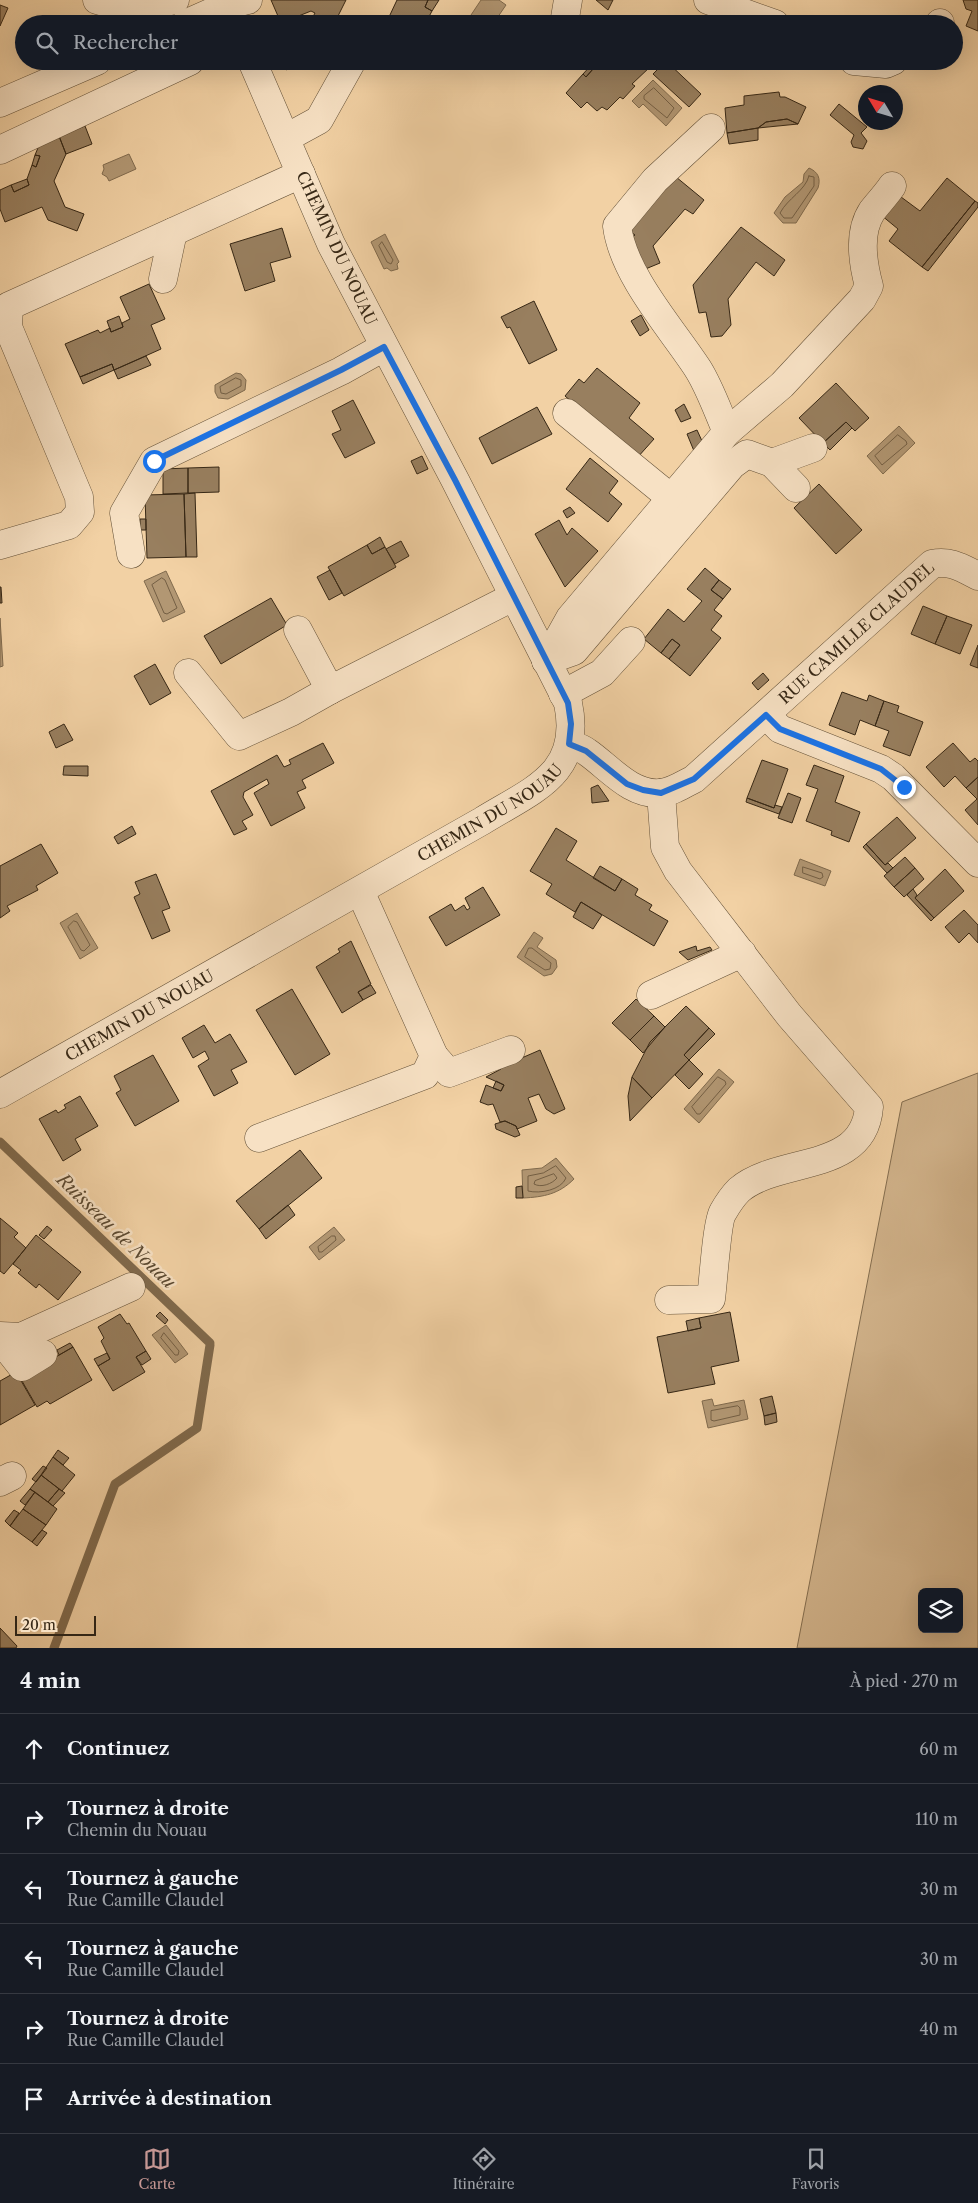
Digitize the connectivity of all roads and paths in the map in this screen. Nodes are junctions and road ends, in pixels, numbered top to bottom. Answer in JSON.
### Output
{"nodes":[{"id":1,"x":97,"y":0,"type":"edge"},
{"id":2,"x":175,"y":0,"type":"edge"},
{"id":3,"x":568,"y":0,"type":"edge"},
{"id":4,"x":708,"y":0,"type":"edge"},
{"id":5,"x":234,"y":7,"type":"edge"},
{"id":6,"x":211,"y":15,"type":"edge"},
{"id":7,"x":566,"y":15,"type":"edge"},
{"id":8,"x":750,"y":15,"type":"edge"},
{"id":9,"x":76,"y":70,"type":"edge"},
{"id":10,"x":171,"y":70,"type":"edge"},
{"id":11,"x":256,"y":70,"type":"edge"},
{"id":12,"x":347,"y":70,"type":"edge"},
{"id":13,"x":0,"y":103,"type":"edge"},
{"id":14,"x":710,"y":128,"type":"dead end"},
{"id":15,"x":286,"y":138,"type":"junction"},
{"id":16,"x":0,"y":150,"type":"edge"},
{"id":17,"x":301,"y":174,"type":"junction"},
{"id":18,"x":892,"y":186,"type":"dead end"},
{"id":19,"x":173,"y":232,"type":"junction"},
{"id":20,"x":163,"y":279,"type":"dead end"},
{"id":21,"x":4,"y":308,"type":"edge"},
{"id":22,"x":384,"y":347,"type":"junction"},
{"id":23,"x":567,"y":413,"type":"dead end"},
{"id":24,"x":727,"y":432,"type":"junction"},
{"id":25,"x":813,"y":448,"type":"dead end"},
{"id":26,"x":772,"y":463,"type":"junction"},
{"id":27,"x":796,"y":488,"type":"dead end"},
{"id":28,"x":671,"y":498,"type":"junction"},
{"id":29,"x":0,"y":545,"type":"edge"},
{"id":30,"x":130,"y":554,"type":"dead end"},
{"id":31,"x":978,"y":576,"type":"edge"},
{"id":32,"x":513,"y":597,"type":"junction"},
{"id":33,"x":298,"y":630,"type":"dead end"},
{"id":34,"x":631,"y":641,"type":"dead end"},
{"id":35,"x":546,"y":661,"type":"junction"},
{"id":36,"x":188,"y":673,"type":"dead end"},
{"id":37,"x":330,"y":690,"type":"junction"},
{"id":38,"x":563,"y":694,"type":"junction"},
{"id":39,"x":766,"y":715,"type":"junction"},
{"id":40,"x":569,"y":744,"type":"junction"},
{"id":41,"x":661,"y":793,"type":"junction"},
{"id":42,"x":978,"y":863,"type":"edge"},
{"id":43,"x":360,"y":891,"type":"junction"},
{"id":44,"x":742,"y":953,"type":"junction"},
{"id":45,"x":651,"y":995,"type":"dead end"},
{"id":46,"x":511,"y":1050,"type":"dead end"},
{"id":47,"x":434,"y":1056,"type":"junction"},
{"id":48,"x":0,"y":1094,"type":"edge"},
{"id":49,"x":258,"y":1138,"type":"dead end"},
{"id":50,"x":131,"y":1286,"type":"dead end"},
{"id":51,"x":669,"y":1300,"type":"dead end"},
{"id":52,"x":0,"y":1336,"type":"edge"},
{"id":53,"x":0,"y":1346,"type":"edge"},
{"id":54,"x":43,"y":1354,"type":"dead end"}],
"edges":[{"from":1,"to":2,"type":"street"},
{"from":3,"to":7,"type":"street"},
{"from":4,"to":8,"type":"street"},
{"from":5,"to":6,"type":"street"},
{"from":9,"to":13,"type":"street"},
{"from":10,"to":16,"type":"street"},
{"from":11,"to":15,"type":"street","name":"CHEMIN DU NOUAU"},
{"from":12,"to":15,"type":"street"},
{"from":14,"to":24,"type":"street"},
{"from":15,"to":17,"type":"street","name":"CHEMIN DU NOUAU"},
{"from":17,"to":19,"type":"street"},
{"from":17,"to":22,"type":"street","name":"CHEMIN DU NOUAU"},
{"from":18,"to":24,"type":"street"},
{"from":19,"to":20,"type":"street"},
{"from":19,"to":21,"type":"street"},
{"from":21,"to":29,"type":"street"},
{"from":22,"to":30,"type":"street"},
{"from":22,"to":32,"type":"street","name":"CHEMIN DU NOUAU"},
{"from":23,"to":28,"type":"street"},
{"from":24,"to":28,"type":"street"},
{"from":25,"to":26,"type":"street"},
{"from":26,"to":27,"type":"street"},
{"from":26,"to":35,"type":"street"},
{"from":28,"to":35,"type":"street"},
{"from":31,"to":39,"type":"street","name":"RUE CAMILLE CLAUDEL"},
{"from":32,"to":35,"type":"street","name":"CHEMIN DU NOUAU"},
{"from":32,"to":37,"type":"street"},
{"from":33,"to":37,"type":"street"},
{"from":34,"to":38,"type":"street"},
{"from":35,"to":38,"type":"street","name":"CHEMIN DU NOUAU"},
{"from":36,"to":37,"type":"street"},
{"from":38,"to":40,"type":"street","name":"CHEMIN DU NOUAU"},
{"from":39,"to":41,"type":"street","name":"RUE CAMILLE CLAUDEL"},
{"from":39,"to":42,"type":"street","name":"RUE CAMILLE CLAUDEL"},
{"from":40,"to":41,"type":"street"},
{"from":40,"to":43,"type":"street","name":"CHEMIN DU NOUAU"},
{"from":41,"to":44,"type":"street"},
{"from":43,"to":47,"type":"street"},
{"from":43,"to":48,"type":"street","name":"CHEMIN DU NOUAU"},
{"from":44,"to":45,"type":"street"},
{"from":44,"to":51,"type":"street"},
{"from":46,"to":47,"type":"street"},
{"from":47,"to":49,"type":"street"},
{"from":50,"to":52,"type":"street"},
{"from":53,"to":54,"type":"street"}]}
